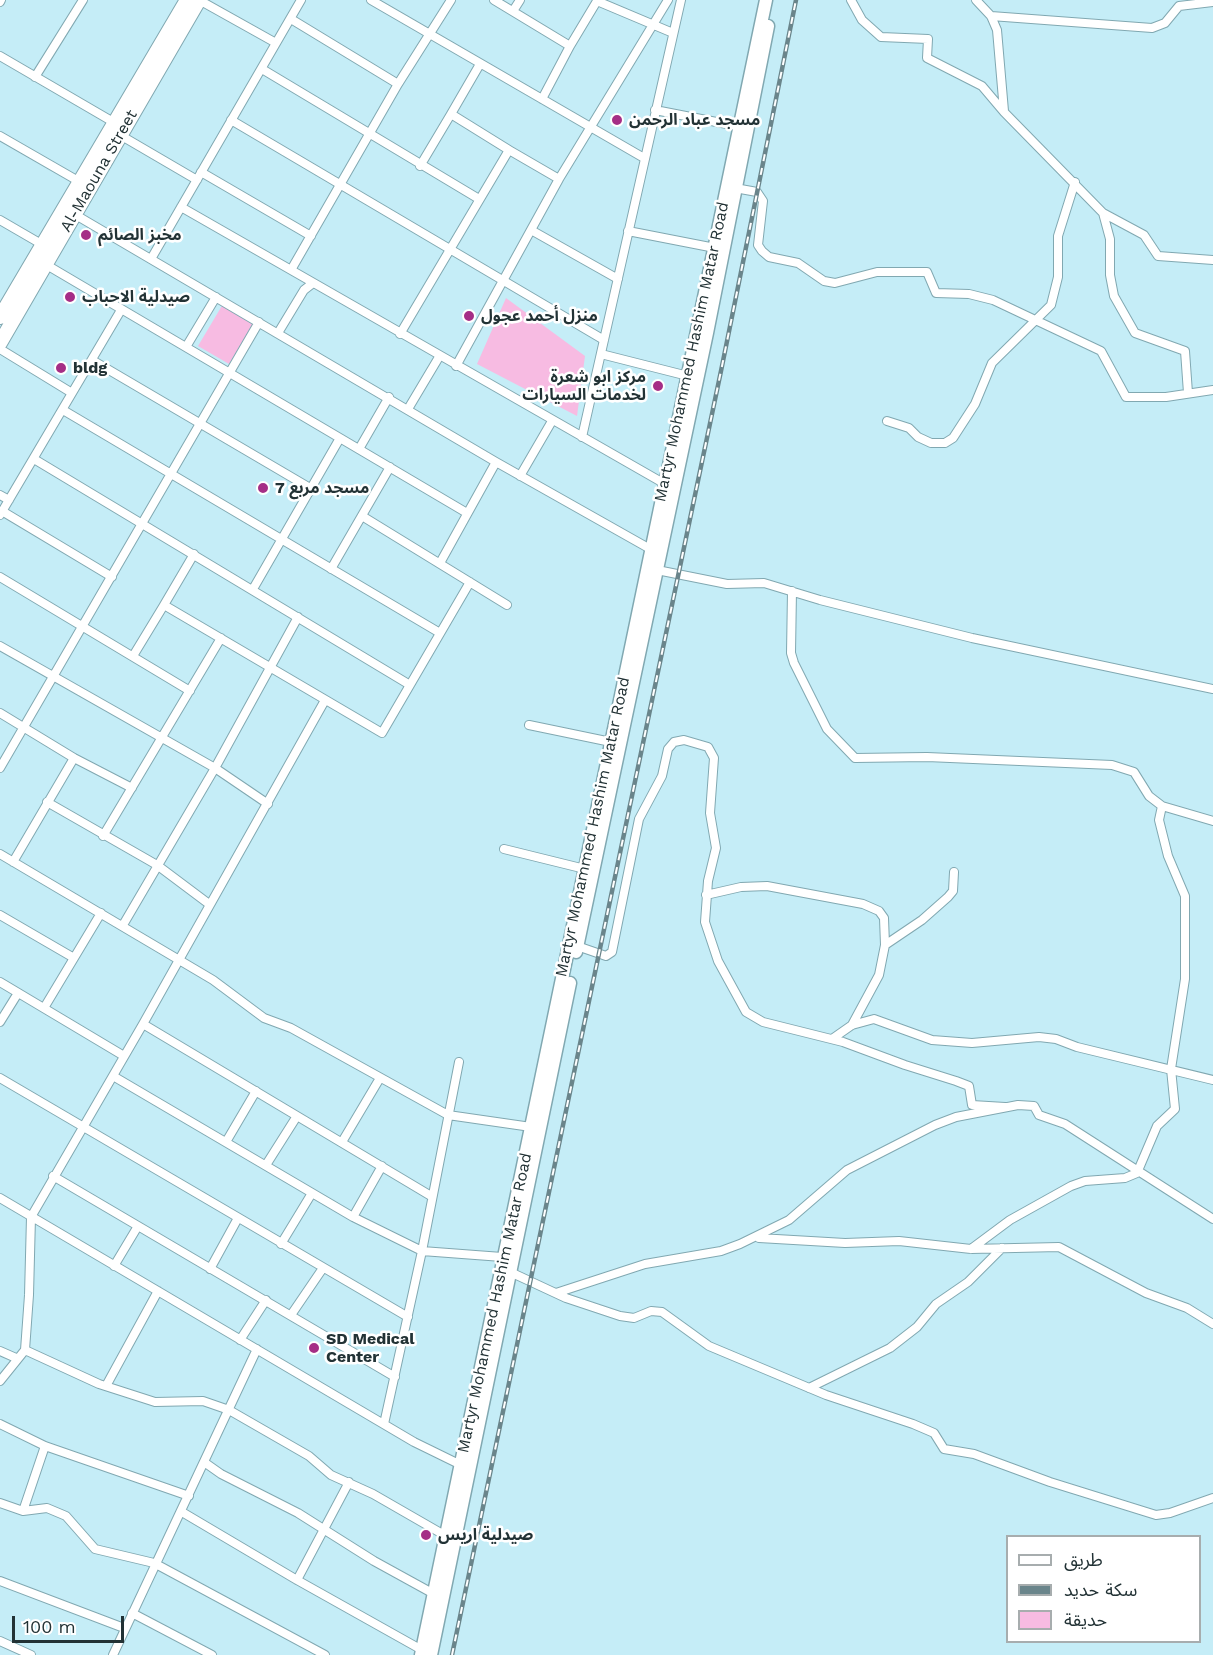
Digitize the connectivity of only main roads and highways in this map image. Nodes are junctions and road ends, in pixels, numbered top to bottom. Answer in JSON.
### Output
{"nodes":[{"id":1,"x":187,"y":0,"type":"edge"},
{"id":2,"x":199,"y":0,"type":"edge"},
{"id":3,"x":766,"y":0,"type":"edge"},
{"id":4,"x":772,"y":0,"type":"edge"},
{"id":5,"x":744,"y":127,"type":"junction"},
{"id":6,"x":118,"y":129,"type":"junction"},
{"id":7,"x":0,"y":317,"type":"edge"},
{"id":8,"x":0,"y":343,"type":"edge"},
{"id":9,"x":504,"y":1266,"type":"junction"},
{"id":10,"x":425,"y":1653,"type":"edge"}],
"edges":[{"from":1,"to":6,"type":"highway"},
{"from":2,"to":6,"type":"highway","name":"Al-Maouna Street"},
{"from":3,"to":5,"type":"main road","name":"Martyr Mohammed Hashim Matar Road"},
{"from":4,"to":5,"type":"main road","name":"Martyr Mohammed Hashim Matar Road"},
{"from":5,"to":9,"type":"main road","name":"Martyr Mohammed Hashim Matar Road"},
{"from":5,"to":9,"type":"main road","name":"Martyr Mohammed Hashim Matar Road"},
{"from":6,"to":7,"type":"highway"},
{"from":6,"to":8,"type":"highway","name":"Al-Maouna Street"},
{"from":9,"to":10,"type":"main road","name":"Martyr Mohammed Hashim Matar Road"},
{"from":9,"to":10,"type":"main road","name":"Martyr Mohammed Hashim Matar Road"}]}
